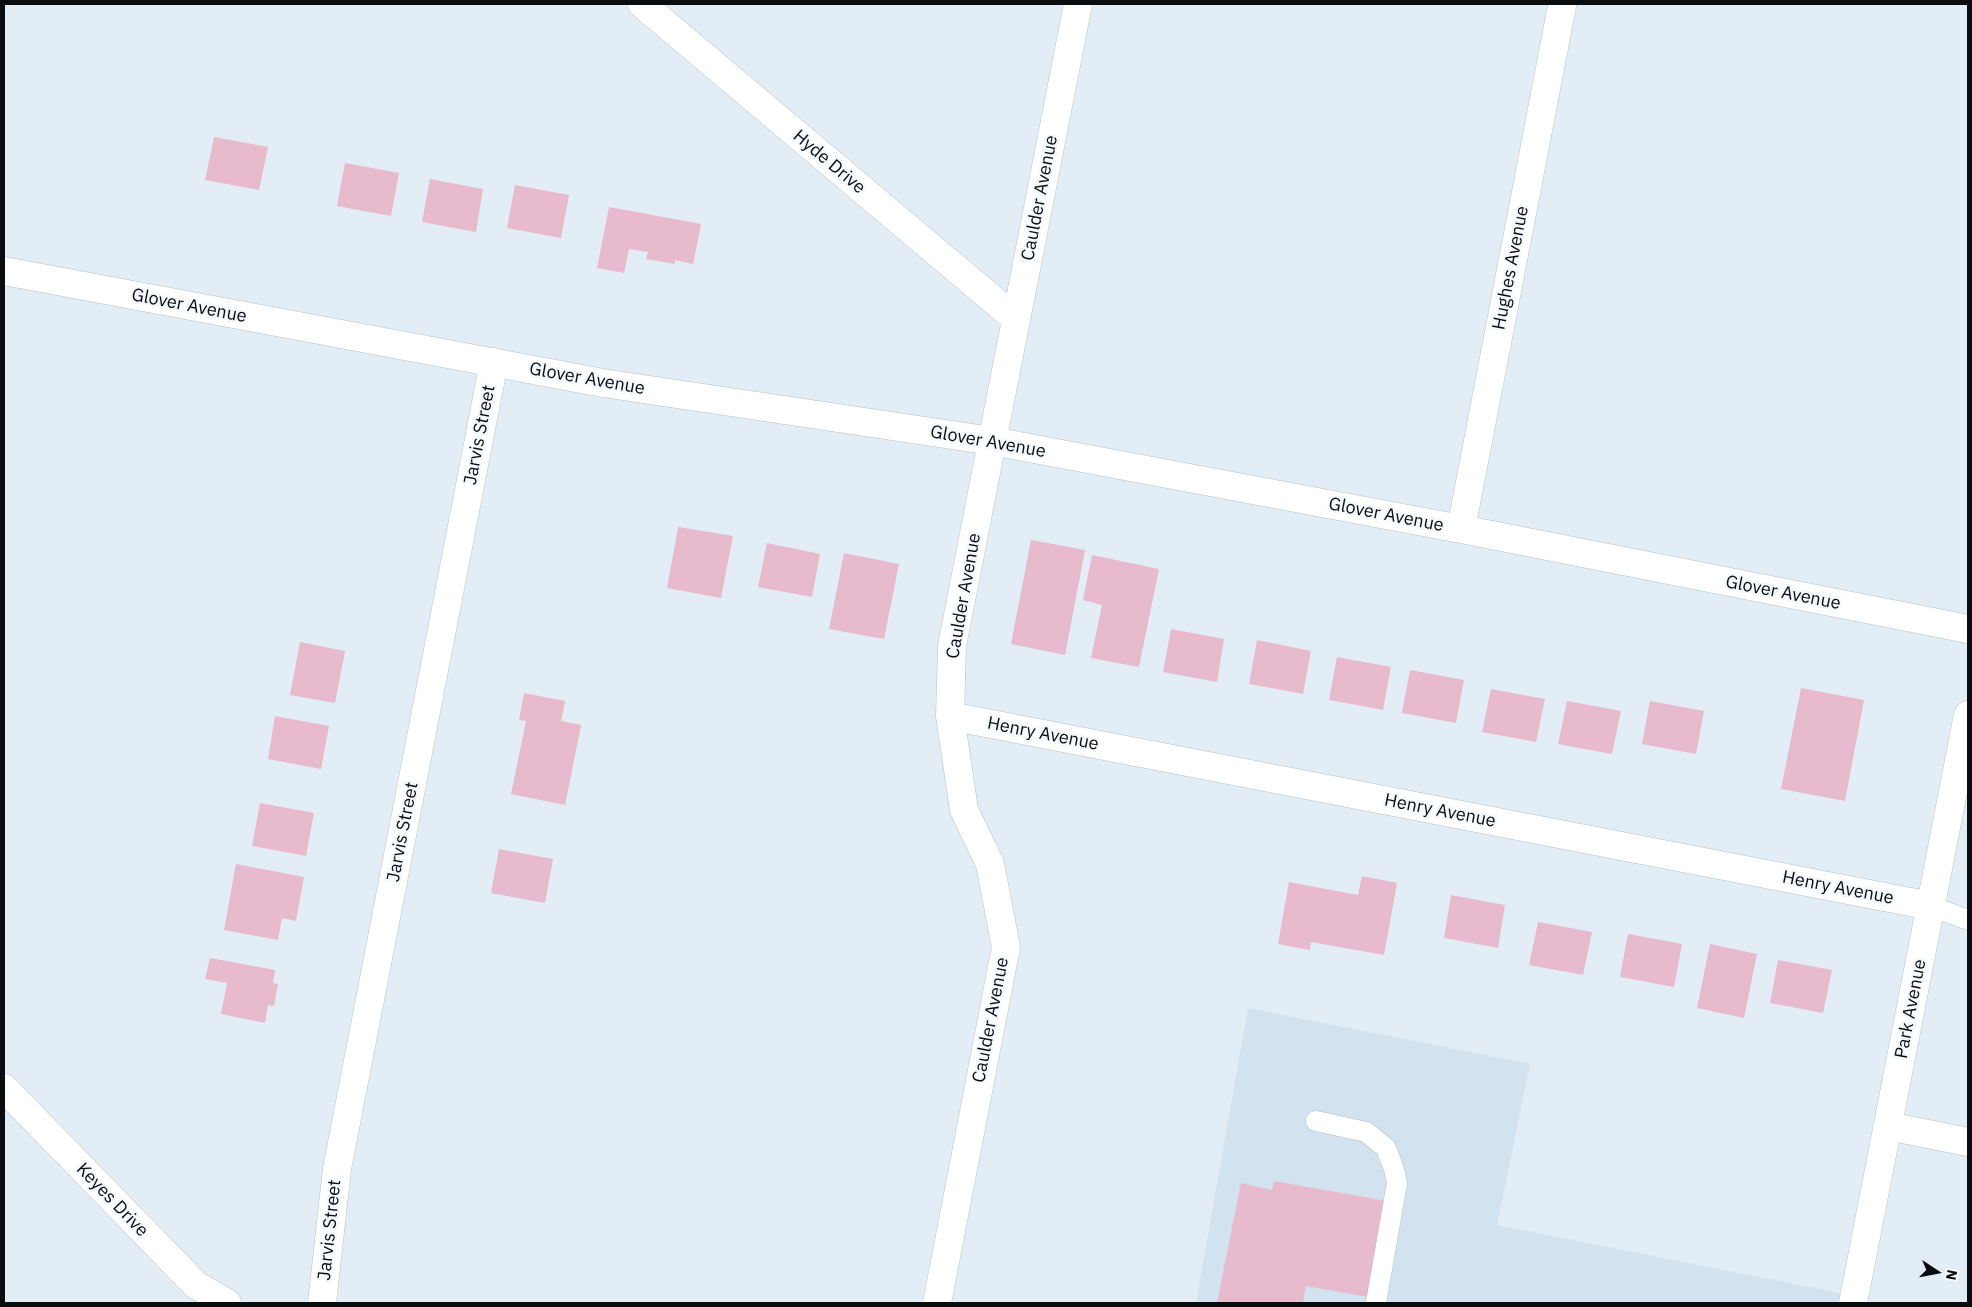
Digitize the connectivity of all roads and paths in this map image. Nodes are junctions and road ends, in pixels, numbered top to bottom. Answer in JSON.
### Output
{"nodes":[{"id":1,"x":642,"y":4,"type":"edge"},
{"id":2,"x":1078,"y":4,"type":"edge"},
{"id":3,"x":1562,"y":6,"type":"dead end"},
{"id":4,"x":4,"y":271,"type":"edge"},
{"id":5,"x":1016,"y":319,"type":"junction"},
{"id":6,"x":494,"y":362,"type":"junction"},
{"id":7,"x":992,"y":441,"type":"junction"},
{"id":8,"x":1461,"y":530,"type":"junction"},
{"id":9,"x":1968,"y":629,"type":"edge"},
{"id":10,"x":1968,"y":715,"type":"edge"},
{"id":11,"x":950,"y":716,"type":"junction"},
{"id":12,"x":1931,"y":906,"type":"junction"},
{"id":13,"x":1968,"y":920,"type":"edge"},
{"id":14,"x":4,"y":1088,"type":"edge"},
{"id":15,"x":1316,"y":1121,"type":"dead end"},
{"id":16,"x":1888,"y":1126,"type":"junction"},
{"id":17,"x":1968,"y":1142,"type":"edge"},
{"id":18,"x":227,"y":1303,"type":"edge"},
{"id":19,"x":322,"y":1303,"type":"edge"},
{"id":20,"x":937,"y":1303,"type":"edge"},
{"id":21,"x":1376,"y":1303,"type":"edge"},
{"id":22,"x":1853,"y":1303,"type":"edge"}],
"edges":[{"from":1,"to":5,"type":"street","name":"Hyde Drive"},
{"from":2,"to":5,"type":"street","name":"Caulder Avenue"},
{"from":3,"to":8,"type":"street","name":"Hughes Avenue"},
{"from":4,"to":6,"type":"street","name":"Glover Avenue"},
{"from":5,"to":7,"type":"street","name":"Caulder Avenue"},
{"from":6,"to":7,"type":"street","name":"Glover Avenue"},
{"from":6,"to":19,"type":"street","name":"Jarvis Street"},
{"from":7,"to":8,"type":"street","name":"Glover Avenue"},
{"from":7,"to":11,"type":"street","name":"Caulder Avenue"},
{"from":8,"to":9,"type":"street","name":"Glover Avenue"},
{"from":10,"to":12,"type":"street","name":"Park Avenue"},
{"from":11,"to":12,"type":"street","name":"Henry Avenue"},
{"from":11,"to":20,"type":"street","name":"Caulder Avenue"},
{"from":12,"to":13,"type":"lane"},
{"from":12,"to":16,"type":"street","name":"Park Avenue"},
{"from":14,"to":18,"type":"street","name":"Keyes Drive"},
{"from":15,"to":21,"type":"lane"},
{"from":16,"to":17,"type":"street"},
{"from":16,"to":22,"type":"street","name":"Park Avenue"}]}
